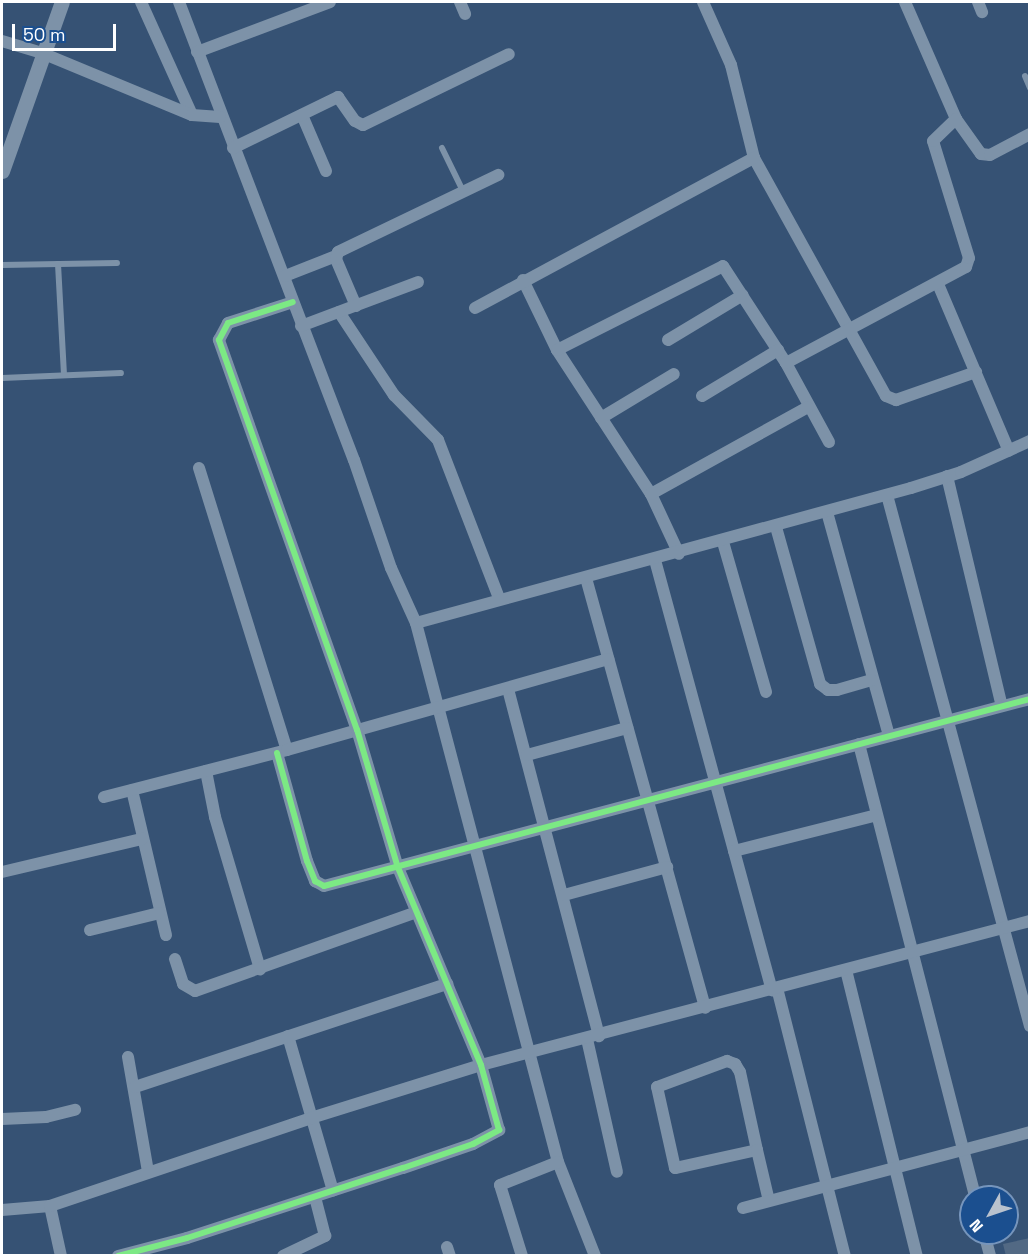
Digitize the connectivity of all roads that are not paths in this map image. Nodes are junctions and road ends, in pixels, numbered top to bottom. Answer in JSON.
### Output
{"nodes":[{"id":1,"x":63,"y":2,"type":"edge"},
{"id":2,"x":141,"y":2,"type":"edge"},
{"id":3,"x":179,"y":2,"type":"edge"},
{"id":4,"x":330,"y":2,"type":"edge"},
{"id":5,"x":703,"y":2,"type":"edge"},
{"id":6,"x":904,"y":2,"type":"edge"},
{"id":7,"x":2,"y":41,"type":"edge"},
{"id":8,"x":197,"y":52,"type":"junction"},
{"id":9,"x":42,"y":53,"type":"junction"},
{"id":10,"x":509,"y":54,"type":"dead end"},
{"id":11,"x":1024,"y":76,"type":"dead end"},
{"id":12,"x":1029,"y":88,"type":"edge"},
{"id":13,"x":192,"y":115,"type":"junction"},
{"id":14,"x":302,"y":115,"type":"junction"},
{"id":15,"x":220,"y":117,"type":"junction"},
{"id":16,"x":956,"y":119,"type":"junction"},
{"id":17,"x":1029,"y":134,"type":"edge"},
{"id":18,"x":233,"y":148,"type":"junction"},
{"id":19,"x":442,"y":148,"type":"dead end"},
{"id":20,"x":754,"y":158,"type":"junction"},
{"id":21,"x":2,"y":171,"type":"edge"},
{"id":22,"x":326,"y":171,"type":"dead end"},
{"id":23,"x":498,"y":175,"type":"dead end"},
{"id":24,"x":464,"y":192,"type":"junction"},
{"id":25,"x":336,"y":255,"type":"junction"},
{"id":26,"x":117,"y":263,"type":"dead end"},
{"id":27,"x":58,"y":264,"type":"junction"},
{"id":28,"x":2,"y":265,"type":"edge"},
{"id":29,"x":285,"y":276,"type":"junction"},
{"id":30,"x":523,"y":280,"type":"junction"},
{"id":31,"x":418,"y":282,"type":"dead end"},
{"id":32,"x":938,"y":284,"type":"junction"},
{"id":33,"x":743,"y":296,"type":"junction"},
{"id":34,"x":293,"y":302,"type":"junction"},
{"id":35,"x":356,"y":306,"type":"junction"},
{"id":36,"x":476,"y":308,"type":"dead end"},
{"id":37,"x":339,"y":312,"type":"junction"},
{"id":38,"x":301,"y":326,"type":"junction"},
{"id":39,"x":848,"y":328,"type":"junction"},
{"id":40,"x":668,"y":340,"type":"dead end"},
{"id":41,"x":557,"y":350,"type":"junction"},
{"id":42,"x":778,"y":350,"type":"junction"},
{"id":43,"x":786,"y":363,"type":"junction"},
{"id":44,"x":976,"y":372,"type":"junction"},
{"id":45,"x":121,"y":373,"type":"dead end"},
{"id":46,"x":674,"y":374,"type":"dead end"},
{"id":47,"x":64,"y":375,"type":"junction"},
{"id":48,"x":2,"y":378,"type":"edge"},
{"id":49,"x":702,"y":396,"type":"dead end"},
{"id":50,"x":808,"y":407,"type":"junction"},
{"id":51,"x":601,"y":418,"type":"junction"},
{"id":52,"x":1029,"y":441,"type":"edge"},
{"id":53,"x":829,"y":442,"type":"dead end"},
{"id":54,"x":1009,"y":451,"type":"junction"},
{"id":55,"x":199,"y":468,"type":"dead end"},
{"id":56,"x":947,"y":476,"type":"junction"},
{"id":57,"x":651,"y":494,"type":"junction"},
{"id":58,"x":887,"y":495,"type":"junction"},
{"id":59,"x":827,"y":512,"type":"junction"},
{"id":60,"x":776,"y":526,"type":"junction"},
{"id":61,"x":723,"y":542,"type":"junction"},
{"id":62,"x":679,"y":554,"type":"junction"},
{"id":63,"x":656,"y":560,"type":"junction"},
{"id":64,"x":586,"y":578,"type":"junction"},
{"id":65,"x":499,"y":598,"type":"junction"},
{"id":66,"x":416,"y":623,"type":"junction"},
{"id":67,"x":608,"y":659,"type":"junction"},
{"id":68,"x":872,"y":680,"type":"junction"},
{"id":69,"x":508,"y":689,"type":"junction"},
{"id":70,"x":766,"y":692,"type":"dead end"},
{"id":71,"x":1029,"y":699,"type":"edge"},
{"id":72,"x":1002,"y":706,"type":"junction"},
{"id":73,"x":439,"y":707,"type":"junction"},
{"id":74,"x":949,"y":720,"type":"junction"},
{"id":75,"x":627,"y":728,"type":"junction"},
{"id":76,"x":357,"y":730,"type":"junction"},
{"id":77,"x":889,"y":736,"type":"junction"},
{"id":78,"x":859,"y":744,"type":"junction"},
{"id":79,"x":282,"y":752,"type":"junction"},
{"id":80,"x":526,"y":755,"type":"junction"},
{"id":81,"x":206,"y":771,"type":"junction"},
{"id":82,"x":715,"y":783,"type":"junction"},
{"id":83,"x":132,"y":790,"type":"junction"},
{"id":84,"x":104,"y":797,"type":"dead end"},
{"id":85,"x":647,"y":801,"type":"junction"},
{"id":86,"x":877,"y":816,"type":"junction"},
{"id":87,"x":545,"y":829,"type":"junction"},
{"id":88,"x":142,"y":839,"type":"junction"},
{"id":89,"x":476,"y":848,"type":"junction"},
{"id":90,"x":734,"y":851,"type":"junction"},
{"id":91,"x":666,"y":867,"type":"junction"},
{"id":92,"x":398,"y":868,"type":"junction"},
{"id":93,"x":2,"y":872,"type":"edge"},
{"id":94,"x":564,"y":895,"type":"junction"},
{"id":95,"x":159,"y":913,"type":"junction"},
{"id":96,"x":414,"y":913,"type":"junction"},
{"id":97,"x":1029,"y":921,"type":"edge"},
{"id":98,"x":1003,"y":928,"type":"junction"},
{"id":99,"x":90,"y":930,"type":"dead end"},
{"id":100,"x":166,"y":935,"type":"dead end"},
{"id":101,"x":913,"y":952,"type":"junction"},
{"id":102,"x":176,"y":959,"type":"dead end"},
{"id":103,"x":260,"y":969,"type":"junction"},
{"id":104,"x":846,"y":970,"type":"junction"},
{"id":105,"x":447,"y":984,"type":"junction"},
{"id":106,"x":775,"y":989,"type":"junction"},
{"id":107,"x":705,"y":1008,"type":"junction"},
{"id":108,"x":1029,"y":1026,"type":"edge"},
{"id":109,"x":288,"y":1036,"type":"junction"},
{"id":110,"x":593,"y":1037,"type":"junction"},
{"id":111,"x":531,"y":1054,"type":"junction"},
{"id":112,"x":128,"y":1057,"type":"dead end"},
{"id":113,"x":481,"y":1065,"type":"junction"},
{"id":114,"x":135,"y":1087,"type":"junction"},
{"id":115,"x":75,"y":1110,"type":"dead end"},
{"id":116,"x":311,"y":1118,"type":"junction"},
{"id":117,"x":2,"y":1119,"type":"edge"},
{"id":118,"x":1029,"y":1132,"type":"edge"},
{"id":119,"x":758,"y":1150,"type":"junction"},
{"id":120,"x":964,"y":1151,"type":"junction"},
{"id":121,"x":558,"y":1162,"type":"junction"},
{"id":122,"x":895,"y":1168,"type":"junction"},
{"id":123,"x":148,"y":1172,"type":"junction"},
{"id":124,"x":617,"y":1172,"type":"dead end"},
{"id":125,"x":827,"y":1185,"type":"junction"},
{"id":126,"x":972,"y":1185,"type":"edge"},
{"id":127,"x":333,"y":1191,"type":"junction"},
{"id":128,"x":315,"y":1197,"type":"junction"},
{"id":129,"x":769,"y":1201,"type":"junction"},
{"id":130,"x":50,"y":1206,"type":"junction"},
{"id":131,"x":744,"y":1208,"type":"dead end"},
{"id":132,"x":2,"y":1210,"type":"edge"},
{"id":133,"x":61,"y":1256,"type":"edge"},
{"id":134,"x":118,"y":1256,"type":"edge"},
{"id":135,"x":283,"y":1256,"type":"edge"},
{"id":136,"x":522,"y":1256,"type":"edge"},
{"id":137,"x":595,"y":1256,"type":"edge"},
{"id":138,"x":845,"y":1256,"type":"edge"},
{"id":139,"x":916,"y":1256,"type":"edge"}],
"edges":[{"from":1,"to":9,"type":"street"},
{"from":2,"to":13,"type":"street"},
{"from":3,"to":8,"type":"street"},
{"from":4,"to":8,"type":"street"},
{"from":5,"to":20,"type":"street"},
{"from":6,"to":16,"type":"street"},
{"from":7,"to":9,"type":"street"},
{"from":8,"to":15,"type":"street"},
{"from":9,"to":13,"type":"street"},
{"from":9,"to":21,"type":"street"},
{"from":10,"to":14,"type":"street"},
{"from":11,"to":12,"type":"lane"},
{"from":13,"to":15,"type":"street"},
{"from":14,"to":18,"type":"street"},
{"from":14,"to":22,"type":"street"},
{"from":15,"to":18,"type":"street"},
{"from":16,"to":17,"type":"street"},
{"from":16,"to":32,"type":"street"},
{"from":18,"to":29,"type":"street"},
{"from":19,"to":24,"type":"lane"},
{"from":20,"to":30,"type":"street"},
{"from":20,"to":39,"type":"street"},
{"from":23,"to":24,"type":"street"},
{"from":24,"to":25,"type":"street"},
{"from":25,"to":29,"type":"street"},
{"from":25,"to":35,"type":"street"},
{"from":26,"to":27,"type":"lane"},
{"from":27,"to":28,"type":"lane"},
{"from":27,"to":47,"type":"lane"},
{"from":29,"to":34,"type":"street"},
{"from":30,"to":36,"type":"street"},
{"from":30,"to":41,"type":"street"},
{"from":31,"to":35,"type":"street"},
{"from":32,"to":39,"type":"street"},
{"from":32,"to":44,"type":"street"},
{"from":33,"to":40,"type":"street"},
{"from":33,"to":41,"type":"street"},
{"from":33,"to":42,"type":"street"},
{"from":34,"to":38,"type":"street"},
{"from":34,"to":76,"type":"street"},
{"from":35,"to":37,"type":"street"},
{"from":37,"to":38,"type":"street"},
{"from":37,"to":65,"type":"street"},
{"from":38,"to":66,"type":"street"},
{"from":39,"to":43,"type":"street"},
{"from":39,"to":44,"type":"street"},
{"from":41,"to":51,"type":"street"},
{"from":42,"to":43,"type":"street"},
{"from":42,"to":49,"type":"street"},
{"from":43,"to":50,"type":"street"},
{"from":44,"to":54,"type":"street"},
{"from":45,"to":47,"type":"lane"},
{"from":46,"to":51,"type":"street"},
{"from":47,"to":48,"type":"lane"},
{"from":50,"to":53,"type":"street"},
{"from":50,"to":57,"type":"street"},
{"from":51,"to":57,"type":"street"},
{"from":52,"to":54,"type":"street"},
{"from":54,"to":56,"type":"street"},
{"from":55,"to":79,"type":"street"},
{"from":56,"to":58,"type":"street"},
{"from":56,"to":72,"type":"street"},
{"from":57,"to":62,"type":"street"},
{"from":58,"to":59,"type":"street"},
{"from":58,"to":74,"type":"street"},
{"from":59,"to":60,"type":"street"},
{"from":59,"to":68,"type":"street"},
{"from":60,"to":61,"type":"street"},
{"from":60,"to":68,"type":"street"},
{"from":61,"to":62,"type":"street"},
{"from":61,"to":70,"type":"street"},
{"from":62,"to":63,"type":"street"},
{"from":63,"to":64,"type":"street"},
{"from":63,"to":82,"type":"street"},
{"from":64,"to":65,"type":"street"},
{"from":64,"to":67,"type":"street"},
{"from":65,"to":66,"type":"street"},
{"from":66,"to":73,"type":"street"},
{"from":67,"to":69,"type":"street"},
{"from":67,"to":75,"type":"street"},
{"from":68,"to":77,"type":"street"},
{"from":69,"to":73,"type":"street"},
{"from":69,"to":80,"type":"street"},
{"from":71,"to":72,"type":"street"},
{"from":72,"to":74,"type":"street"},
{"from":73,"to":76,"type":"street"},
{"from":73,"to":89,"type":"street"},
{"from":74,"to":77,"type":"street"},
{"from":74,"to":98,"type":"street"},
{"from":75,"to":80,"type":"street"},
{"from":75,"to":85,"type":"street"},
{"from":76,"to":79,"type":"street"},
{"from":76,"to":92,"type":"street"},
{"from":77,"to":78,"type":"street"},
{"from":78,"to":82,"type":"street"},
{"from":78,"to":86,"type":"street"},
{"from":79,"to":81,"type":"street"},
{"from":79,"to":92,"type":"street"},
{"from":80,"to":87,"type":"street"},
{"from":81,"to":83,"type":"street"},
{"from":81,"to":103,"type":"street"},
{"from":82,"to":85,"type":"street"},
{"from":82,"to":90,"type":"street"},
{"from":83,"to":84,"type":"street"},
{"from":83,"to":88,"type":"street"},
{"from":85,"to":87,"type":"street"},
{"from":85,"to":91,"type":"street"},
{"from":86,"to":90,"type":"street"},
{"from":86,"to":101,"type":"street"},
{"from":87,"to":89,"type":"street"},
{"from":87,"to":94,"type":"street"},
{"from":88,"to":93,"type":"street"},
{"from":88,"to":95,"type":"street"},
{"from":89,"to":92,"type":"street"},
{"from":89,"to":111,"type":"street"},
{"from":90,"to":106,"type":"street"},
{"from":91,"to":94,"type":"street"},
{"from":91,"to":107,"type":"street"},
{"from":92,"to":96,"type":"street"},
{"from":94,"to":110,"type":"street"},
{"from":95,"to":99,"type":"street"},
{"from":95,"to":100,"type":"street"},
{"from":96,"to":103,"type":"street"},
{"from":96,"to":105,"type":"street"},
{"from":97,"to":98,"type":"street"},
{"from":98,"to":101,"type":"street"},
{"from":98,"to":108,"type":"street"},
{"from":101,"to":104,"type":"street"},
{"from":101,"to":120,"type":"street"},
{"from":102,"to":103,"type":"street"},
{"from":104,"to":106,"type":"street"},
{"from":104,"to":122,"type":"street"},
{"from":105,"to":109,"type":"street"},
{"from":105,"to":113,"type":"street"},
{"from":106,"to":107,"type":"street"},
{"from":106,"to":125,"type":"street"},
{"from":107,"to":110,"type":"street"},
{"from":109,"to":114,"type":"street"},
{"from":109,"to":116,"type":"street"},
{"from":110,"to":111,"type":"street"},
{"from":110,"to":124,"type":"street"},
{"from":111,"to":113,"type":"street"},
{"from":111,"to":121,"type":"street"},
{"from":112,"to":114,"type":"street"},
{"from":113,"to":116,"type":"street"},
{"from":113,"to":127,"type":"street"},
{"from":114,"to":123,"type":"street"},
{"from":115,"to":117,"type":"street"},
{"from":116,"to":123,"type":"street"},
{"from":116,"to":127,"type":"street"},
{"from":118,"to":120,"type":"street"},
{"from":119,"to":119,"type":"street"},
{"from":119,"to":129,"type":"street"},
{"from":120,"to":122,"type":"street"},
{"from":120,"to":126,"type":"street"},
{"from":121,"to":136,"type":"street"},
{"from":121,"to":137,"type":"street"},
{"from":122,"to":125,"type":"street"},
{"from":122,"to":139,"type":"street"},
{"from":123,"to":130,"type":"street"},
{"from":125,"to":129,"type":"street"},
{"from":125,"to":138,"type":"street"},
{"from":127,"to":128,"type":"street"},
{"from":128,"to":134,"type":"street"},
{"from":128,"to":135,"type":"street"},
{"from":129,"to":131,"type":"street"},
{"from":130,"to":132,"type":"street"},
{"from":130,"to":133,"type":"street"}]}
